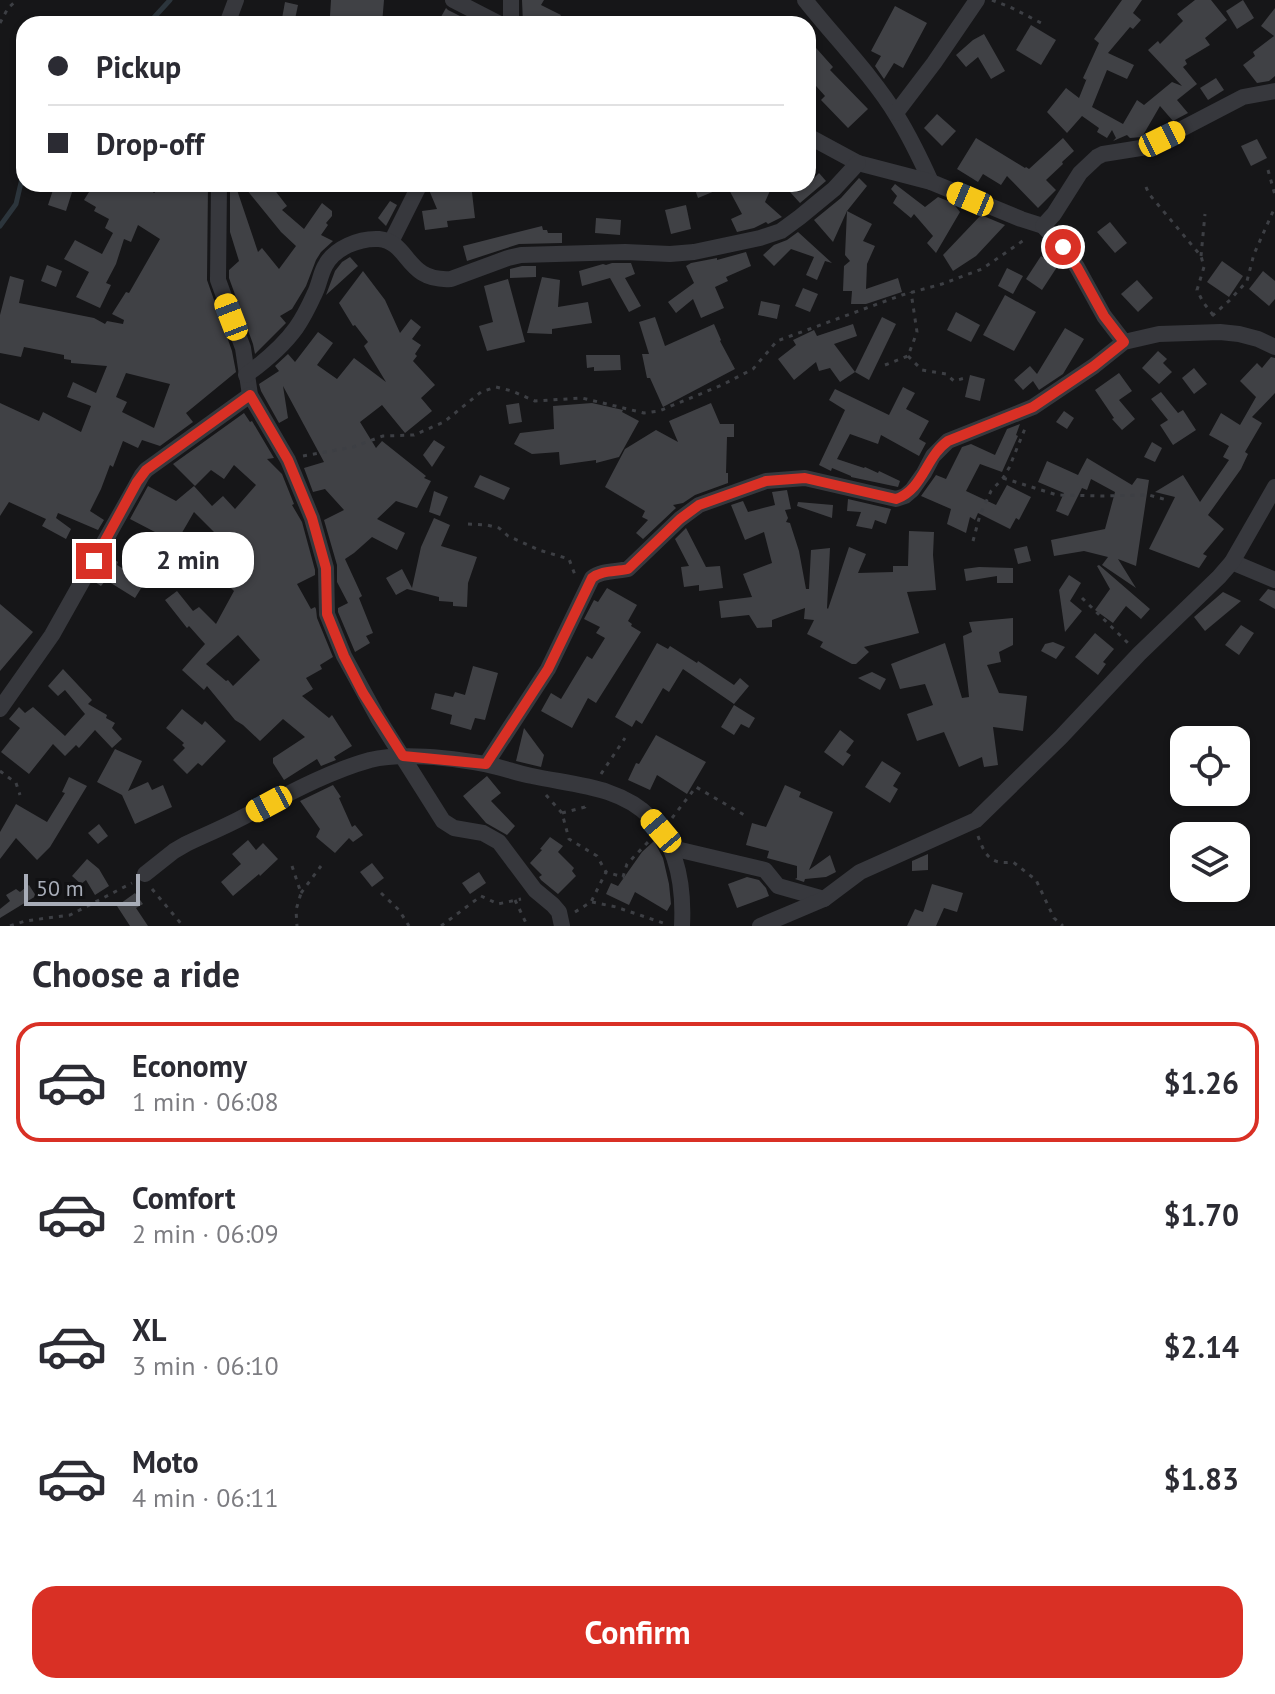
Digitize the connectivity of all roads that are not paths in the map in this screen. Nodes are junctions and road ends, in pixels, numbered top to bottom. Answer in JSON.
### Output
{"nodes":[{"id":1,"x":453,"y":0,"type":"edge"},
{"id":2,"x":805,"y":0,"type":"edge"},
{"id":3,"x":977,"y":0,"type":"edge"},
{"id":4,"x":484,"y":16,"type":"edge"},
{"id":5,"x":1275,"y":91,"type":"edge"},
{"id":6,"x":896,"y":113,"type":"junction"},
{"id":7,"x":816,"y":140,"type":"edge"},
{"id":8,"x":858,"y":163,"type":"junction"},
{"id":9,"x":931,"y":182,"type":"junction"},
{"id":10,"x":219,"y":192,"type":"edge"},
{"id":11,"x":416,"y":192,"type":"edge"},
{"id":12,"x":1043,"y":226,"type":"junction"},
{"id":13,"x":391,"y":242,"type":"junction"},
{"id":14,"x":1124,"y":342,"type":"junction"},
{"id":15,"x":1275,"y":347,"type":"edge"},
{"id":16,"x":246,"y":375,"type":"junction"},
{"id":17,"x":250,"y":395,"type":"junction"},
{"id":18,"x":1275,"y":487,"type":"edge"},
{"id":19,"x":1232,"y":562,"type":"junction"},
{"id":20,"x":1275,"y":580,"type":"edge"},
{"id":21,"x":0,"y":709,"type":"edge"},
{"id":22,"x":403,"y":756,"type":"junction"},
{"id":23,"x":486,"y":764,"type":"junction"},
{"id":24,"x":672,"y":848,"type":"junction"},
{"id":25,"x":145,"y":874,"type":"road end"},
{"id":26,"x":824,"y":899,"type":"junction"},
{"id":27,"x":787,"y":920,"type":"edge"},
{"id":28,"x":562,"y":923,"type":"edge"},
{"id":29,"x":682,"y":926,"type":"edge"},
{"id":30,"x":760,"y":926,"type":"edge"}],
"edges":[{"from":1,"to":4,"type":"street"},
{"from":2,"to":6,"type":"street"},
{"from":3,"to":6,"type":"street"},
{"from":5,"to":12,"type":"street"},
{"from":6,"to":9,"type":"street"},
{"from":7,"to":8,"type":"street"},
{"from":8,"to":9,"type":"street"},
{"from":8,"to":13,"type":"street"},
{"from":9,"to":12,"type":"street"},
{"from":10,"to":16,"type":"street"},
{"from":11,"to":13,"type":"street"},
{"from":12,"to":14,"type":"street"},
{"from":13,"to":16,"type":"street"},
{"from":14,"to":15,"type":"street"},
{"from":14,"to":23,"type":"street"},
{"from":16,"to":17,"type":"street"},
{"from":17,"to":21,"type":"street"},
{"from":17,"to":22,"type":"street"},
{"from":18,"to":19,"type":"street"},
{"from":19,"to":20,"type":"street"},
{"from":19,"to":26,"type":"street"},
{"from":22,"to":23,"type":"street"},
{"from":22,"to":25,"type":"street"},
{"from":22,"to":28,"type":"street"},
{"from":23,"to":24,"type":"street"},
{"from":24,"to":26,"type":"street"},
{"from":24,"to":29,"type":"street"},
{"from":26,"to":27,"type":"street"},
{"from":27,"to":30,"type":"street"}]}
